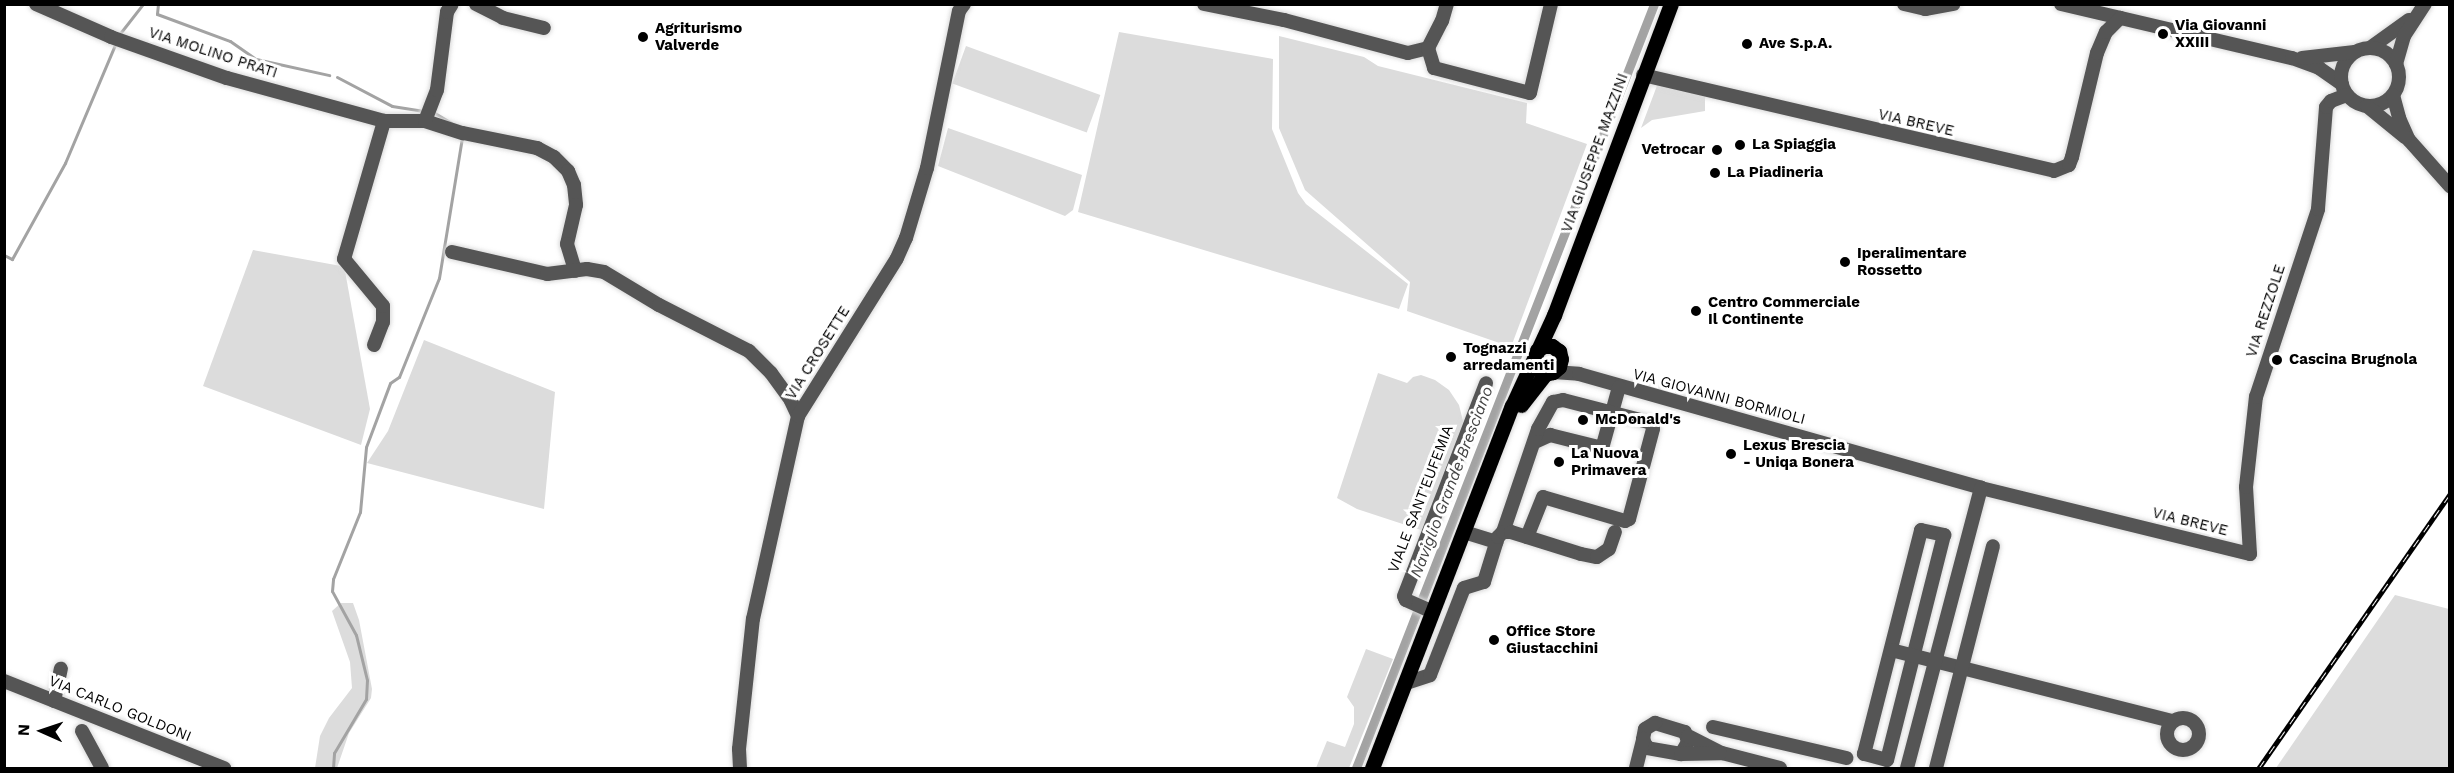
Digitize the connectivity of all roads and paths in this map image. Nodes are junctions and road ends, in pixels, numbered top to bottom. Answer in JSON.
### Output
{"nodes":[{"id":1,"x":36,"y":4,"type":"edge"},
{"id":2,"x":452,"y":4,"type":"edge"},
{"id":3,"x":476,"y":4,"type":"edge"},
{"id":4,"x":964,"y":4,"type":"edge"},
{"id":5,"x":1204,"y":4,"type":"edge"},
{"id":6,"x":1447,"y":4,"type":"edge"},
{"id":7,"x":1551,"y":4,"type":"edge"},
{"id":8,"x":1954,"y":4,"type":"edge"},
{"id":9,"x":2061,"y":4,"type":"edge"},
{"id":10,"x":2116,"y":4,"type":"edge"},
{"id":11,"x":1911,"y":5,"type":"edge"},
{"id":12,"x":1671,"y":6,"type":"edge"},
{"id":13,"x":1941,"y":6,"type":"edge"},
{"id":14,"x":2422,"y":8,"type":"edge"},
{"id":15,"x":2098,"y":9,"type":"edge"},
{"id":16,"x":2120,"y":18,"type":"junction"},
{"id":17,"x":543,"y":28,"type":"dead end"},
{"id":18,"x":1428,"y":48,"type":"junction"},
{"id":19,"x":2364,"y":50,"type":"junction"},
{"id":20,"x":2097,"y":53,"type":"junction"},
{"id":21,"x":2292,"y":58,"type":"junction"},
{"id":22,"x":2396,"y":64,"type":"junction"},
{"id":23,"x":1643,"y":75,"type":"junction"},
{"id":24,"x":2345,"y":90,"type":"junction"},
{"id":25,"x":2393,"y":94,"type":"junction"},
{"id":26,"x":2367,"y":106,"type":"junction"},
{"id":27,"x":384,"y":121,"type":"junction"},
{"id":28,"x":425,"y":121,"type":"junction"},
{"id":29,"x":2409,"y":140,"type":"junction"},
{"id":30,"x":2450,"y":186,"type":"edge"},
{"id":31,"x":452,"y":252,"type":"dead end"},
{"id":32,"x":575,"y":270,"type":"junction"},
{"id":33,"x":1554,"y":315,"type":"junction"},
{"id":34,"x":374,"y":345,"type":"dead end"},
{"id":35,"x":1558,"y":352,"type":"junction"},
{"id":36,"x":1535,"y":355,"type":"junction"},
{"id":37,"x":1549,"y":373,"type":"junction"},
{"id":38,"x":1588,"y":376,"type":"junction"},
{"id":39,"x":1486,"y":383,"type":"dead end"},
{"id":40,"x":1619,"y":387,"type":"junction"},
{"id":41,"x":1613,"y":412,"type":"junction"},
{"id":42,"x":798,"y":416,"type":"junction"},
{"id":43,"x":1545,"y":418,"type":"junction"},
{"id":44,"x":1550,"y":435,"type":"junction"},
{"id":45,"x":1535,"y":442,"type":"junction"},
{"id":46,"x":1489,"y":469,"type":"junction"},
{"id":47,"x":1981,"y":488,"type":"junction"},
{"id":48,"x":1464,"y":532,"type":"junction"},
{"id":49,"x":1615,"y":532,"type":"dead end"},
{"id":50,"x":1500,"y":537,"type":"junction"},
{"id":51,"x":1527,"y":537,"type":"junction"},
{"id":52,"x":1993,"y":546,"type":"dead end"},
{"id":53,"x":2250,"y":554,"type":"joint"},
{"id":54,"x":1429,"y":610,"type":"junction"},
{"id":55,"x":1891,"y":650,"type":"junction"},
{"id":56,"x":1914,"y":656,"type":"junction"},
{"id":57,"x":1938,"y":662,"type":"junction"},
{"id":58,"x":1962,"y":668,"type":"junction"},
{"id":59,"x":61,"y":669,"type":"dead end"},
{"id":60,"x":4,"y":681,"type":"edge"},
{"id":61,"x":1406,"y":683,"type":"junction"},
{"id":62,"x":54,"y":701,"type":"junction"},
{"id":63,"x":2172,"y":721,"type":"dead end"},
{"id":64,"x":1713,"y":727,"type":"dead end"},
{"id":65,"x":82,"y":731,"type":"dead end"},
{"id":66,"x":1688,"y":736,"type":"junction"},
{"id":67,"x":1781,"y":743,"type":"junction"},
{"id":68,"x":1646,"y":744,"type":"junction"},
{"id":69,"x":1722,"y":753,"type":"junction"},
{"id":70,"x":1681,"y":754,"type":"junction"},
{"id":71,"x":1846,"y":758,"type":"dead end"},
{"id":72,"x":1637,"y":764,"type":"edge"},
{"id":73,"x":102,"y":768,"type":"edge"},
{"id":74,"x":224,"y":768,"type":"edge"},
{"id":75,"x":740,"y":768,"type":"edge"},
{"id":76,"x":1372,"y":768,"type":"edge"},
{"id":77,"x":1778,"y":768,"type":"edge"},
{"id":78,"x":1907,"y":768,"type":"edge"},
{"id":79,"x":1936,"y":768,"type":"edge"}],
"edges":[{"from":1,"to":27,"type":"street","name":"VIA MOLINO PRATI"},
{"from":2,"to":28,"type":"street"},
{"from":3,"to":17,"type":"street"},
{"from":4,"to":42,"type":"street","name":"VIA CROSETTE"},
{"from":5,"to":18,"type":"street"},
{"from":6,"to":18,"type":"street"},
{"from":7,"to":18,"type":"street"},
{"from":8,"to":13,"type":"street"},
{"from":9,"to":15,"type":"street"},
{"from":10,"to":16,"type":"street"},
{"from":11,"to":13,"type":"street"},
{"from":12,"to":23,"type":"main road","name":"VIA GIUSEPPE MAZZINI"},
{"from":14,"to":19,"type":"street"},
{"from":14,"to":22,"type":"street"},
{"from":15,"to":16,"type":"street"},
{"from":15,"to":20,"type":"street"},
{"from":16,"to":20,"type":"street"},
{"from":16,"to":21,"type":"street"},
{"from":19,"to":21,"type":"street"},
{"from":19,"to":22,"type":"street"},
{"from":19,"to":24,"type":"street"},
{"from":20,"to":23,"type":"street","name":"VIA BREVE"},
{"from":21,"to":24,"type":"street"},
{"from":22,"to":25,"type":"street"},
{"from":23,"to":33,"type":"main road","name":"VIA GIUSEPPE MAZZINI"},
{"from":24,"to":26,"type":"street"},
{"from":24,"to":53,"type":"street","name":"VIA REZZOLE"},
{"from":25,"to":26,"type":"street"},
{"from":25,"to":29,"type":"street"},
{"from":26,"to":29,"type":"street"},
{"from":27,"to":28,"type":"street","name":"VIA MOLINO PRATI"},
{"from":27,"to":34,"type":"street"},
{"from":28,"to":32,"type":"street","name":"VIA MOLINO PRATI"},
{"from":29,"to":30,"type":"street"},
{"from":31,"to":32,"type":"street"},
{"from":32,"to":42,"type":"street"},
{"from":33,"to":35,"type":"main road","name":"VIA GIUSEPPE MAZZINI"},
{"from":33,"to":36,"type":"main road","name":"VIA GIUSEPPE MAZZINI"},
{"from":35,"to":36,"type":"main road"},
{"from":35,"to":37,"type":"main road"},
{"from":35,"to":38,"type":"street"},
{"from":36,"to":37,"type":"main road"},
{"from":36,"to":46,"type":"main road"},
{"from":37,"to":38,"type":"street"},
{"from":37,"to":46,"type":"main road"},
{"from":38,"to":40,"type":"street","name":"VIA GIOVANNI BORMIOLI"},
{"from":39,"to":54,"type":"street","name":"VIALE SANT'EUFEMIA"},
{"from":40,"to":41,"type":"street"},
{"from":40,"to":47,"type":"street","name":"VIA GIOVANNI BORMIOLI"},
{"from":41,"to":43,"type":"street"},
{"from":41,"to":44,"type":"street"},
{"from":41,"to":51,"type":"street"},
{"from":42,"to":75,"type":"street","name":"VIA CROSETTE"},
{"from":43,"to":44,"type":"street"},
{"from":43,"to":45,"type":"street"},
{"from":44,"to":45,"type":"street"},
{"from":45,"to":50,"type":"street"},
{"from":46,"to":48,"type":"main road"},
{"from":47,"to":53,"type":"street","name":"VIA BREVE"},
{"from":47,"to":57,"type":"street"},
{"from":48,"to":50,"type":"street"},
{"from":48,"to":54,"type":"main road"},
{"from":49,"to":51,"type":"street"},
{"from":50,"to":51,"type":"street"},
{"from":50,"to":61,"type":"street"},
{"from":52,"to":58,"type":"street"},
{"from":54,"to":61,"type":"main road"},
{"from":55,"to":56,"type":"street"},
{"from":55,"to":56,"type":"street"},
{"from":55,"to":56,"type":"street"},
{"from":56,"to":57,"type":"street"},
{"from":57,"to":58,"type":"street"},
{"from":57,"to":78,"type":"street"},
{"from":58,"to":63,"type":"street"},
{"from":58,"to":79,"type":"street"},
{"from":59,"to":62,"type":"street"},
{"from":60,"to":62,"type":"street","name":"VIA CARLO GOLDONI"},
{"from":61,"to":76,"type":"main road"},
{"from":62,"to":74,"type":"street","name":"VIA CARLO GOLDONI"},
{"from":64,"to":67,"type":"street"},
{"from":65,"to":73,"type":"street"},
{"from":66,"to":68,"type":"street"},
{"from":66,"to":69,"type":"street"},
{"from":66,"to":70,"type":"street"},
{"from":67,"to":71,"type":"street"},
{"from":67,"to":77,"type":"street"},
{"from":68,"to":70,"type":"street"},
{"from":68,"to":72,"type":"street"},
{"from":69,"to":70,"type":"street"},
{"from":69,"to":77,"type":"street"}]}
